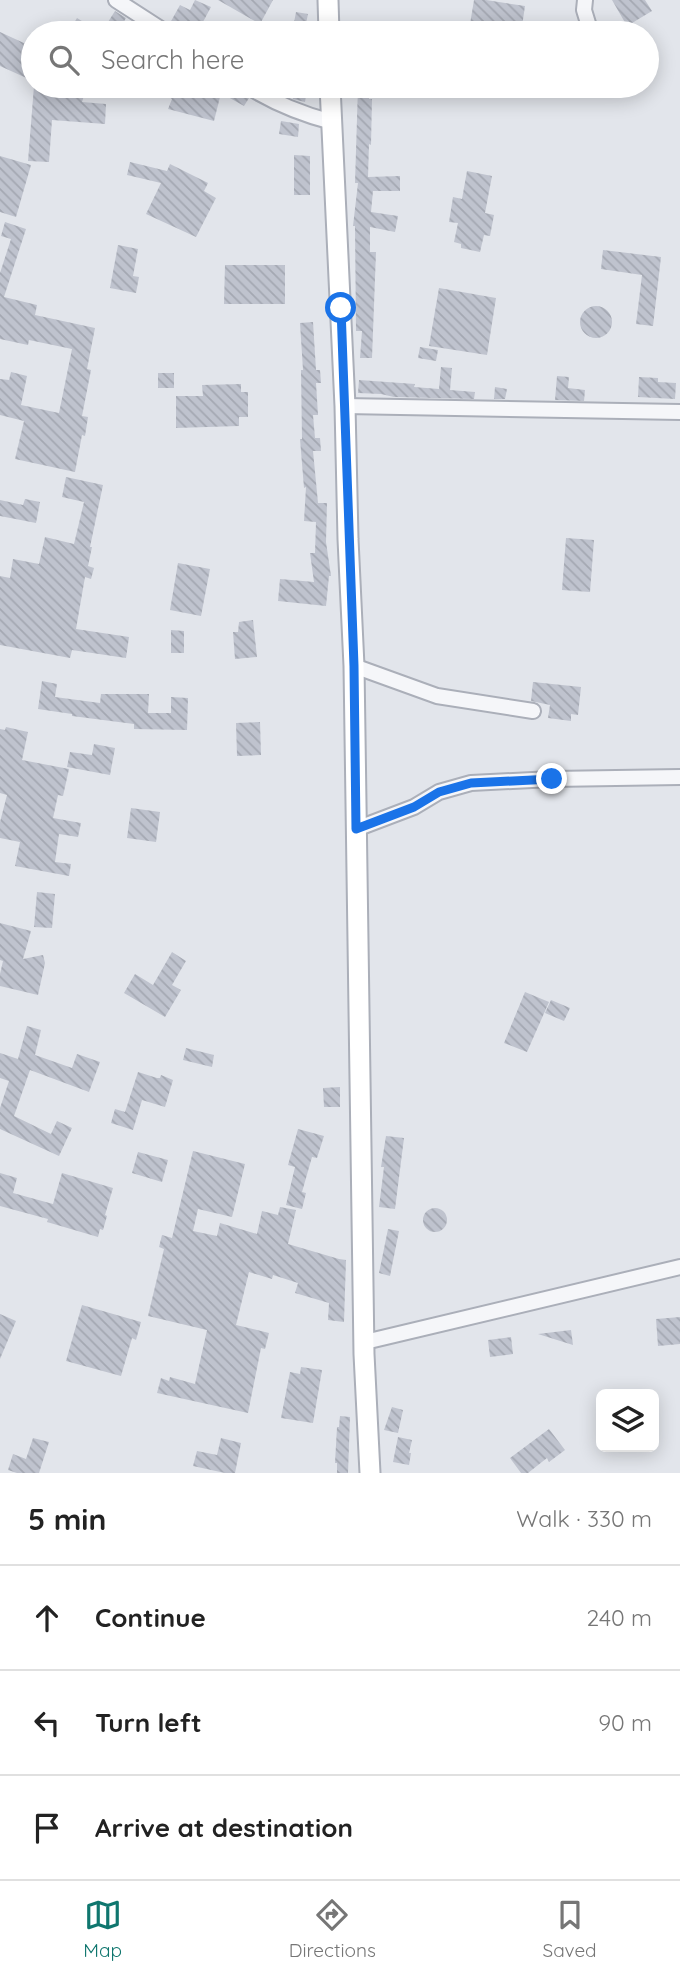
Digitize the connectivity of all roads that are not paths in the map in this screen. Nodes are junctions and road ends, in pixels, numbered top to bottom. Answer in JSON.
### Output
{"nodes":[{"id":1,"x":116,"y":0,"type":"edge"},
{"id":2,"x":328,"y":0,"type":"edge"},
{"id":3,"x":585,"y":0,"type":"edge"},
{"id":4,"x":148,"y":21,"type":"edge"},
{"id":5,"x":329,"y":21,"type":"edge"},
{"id":6,"x":588,"y":21,"type":"edge"},
{"id":7,"x":265,"y":98,"type":"edge"},
{"id":8,"x":330,"y":98,"type":"edge"},
{"id":9,"x":331,"y":122,"type":"junction"},
{"id":10,"x":345,"y":406,"type":"junction"},
{"id":11,"x":680,"y":411,"type":"edge"},
{"id":12,"x":354,"y":666,"type":"junction"},
{"id":13,"x":533,"y":711,"type":"dead end"},
{"id":14,"x":680,"y":777,"type":"edge"},
{"id":15,"x":356,"y":829,"type":"junction"},
{"id":16,"x":680,"y":1267,"type":"edge"},
{"id":17,"x":365,"y":1342,"type":"junction"},
{"id":18,"x":370,"y":1473,"type":"edge"}],
"edges":[{"from":1,"to":4,"type":"street"},
{"from":2,"to":5,"type":"main road"},
{"from":3,"to":6,"type":"street"},
{"from":7,"to":9,"type":"street"},
{"from":8,"to":9,"type":"main road"},
{"from":9,"to":10,"type":"main road"},
{"from":10,"to":11,"type":"street"},
{"from":10,"to":12,"type":"main road"},
{"from":12,"to":13,"type":"street"},
{"from":12,"to":15,"type":"main road"},
{"from":14,"to":15,"type":"street"},
{"from":15,"to":17,"type":"main road"},
{"from":16,"to":17,"type":"street"},
{"from":17,"to":18,"type":"main road"}]}
